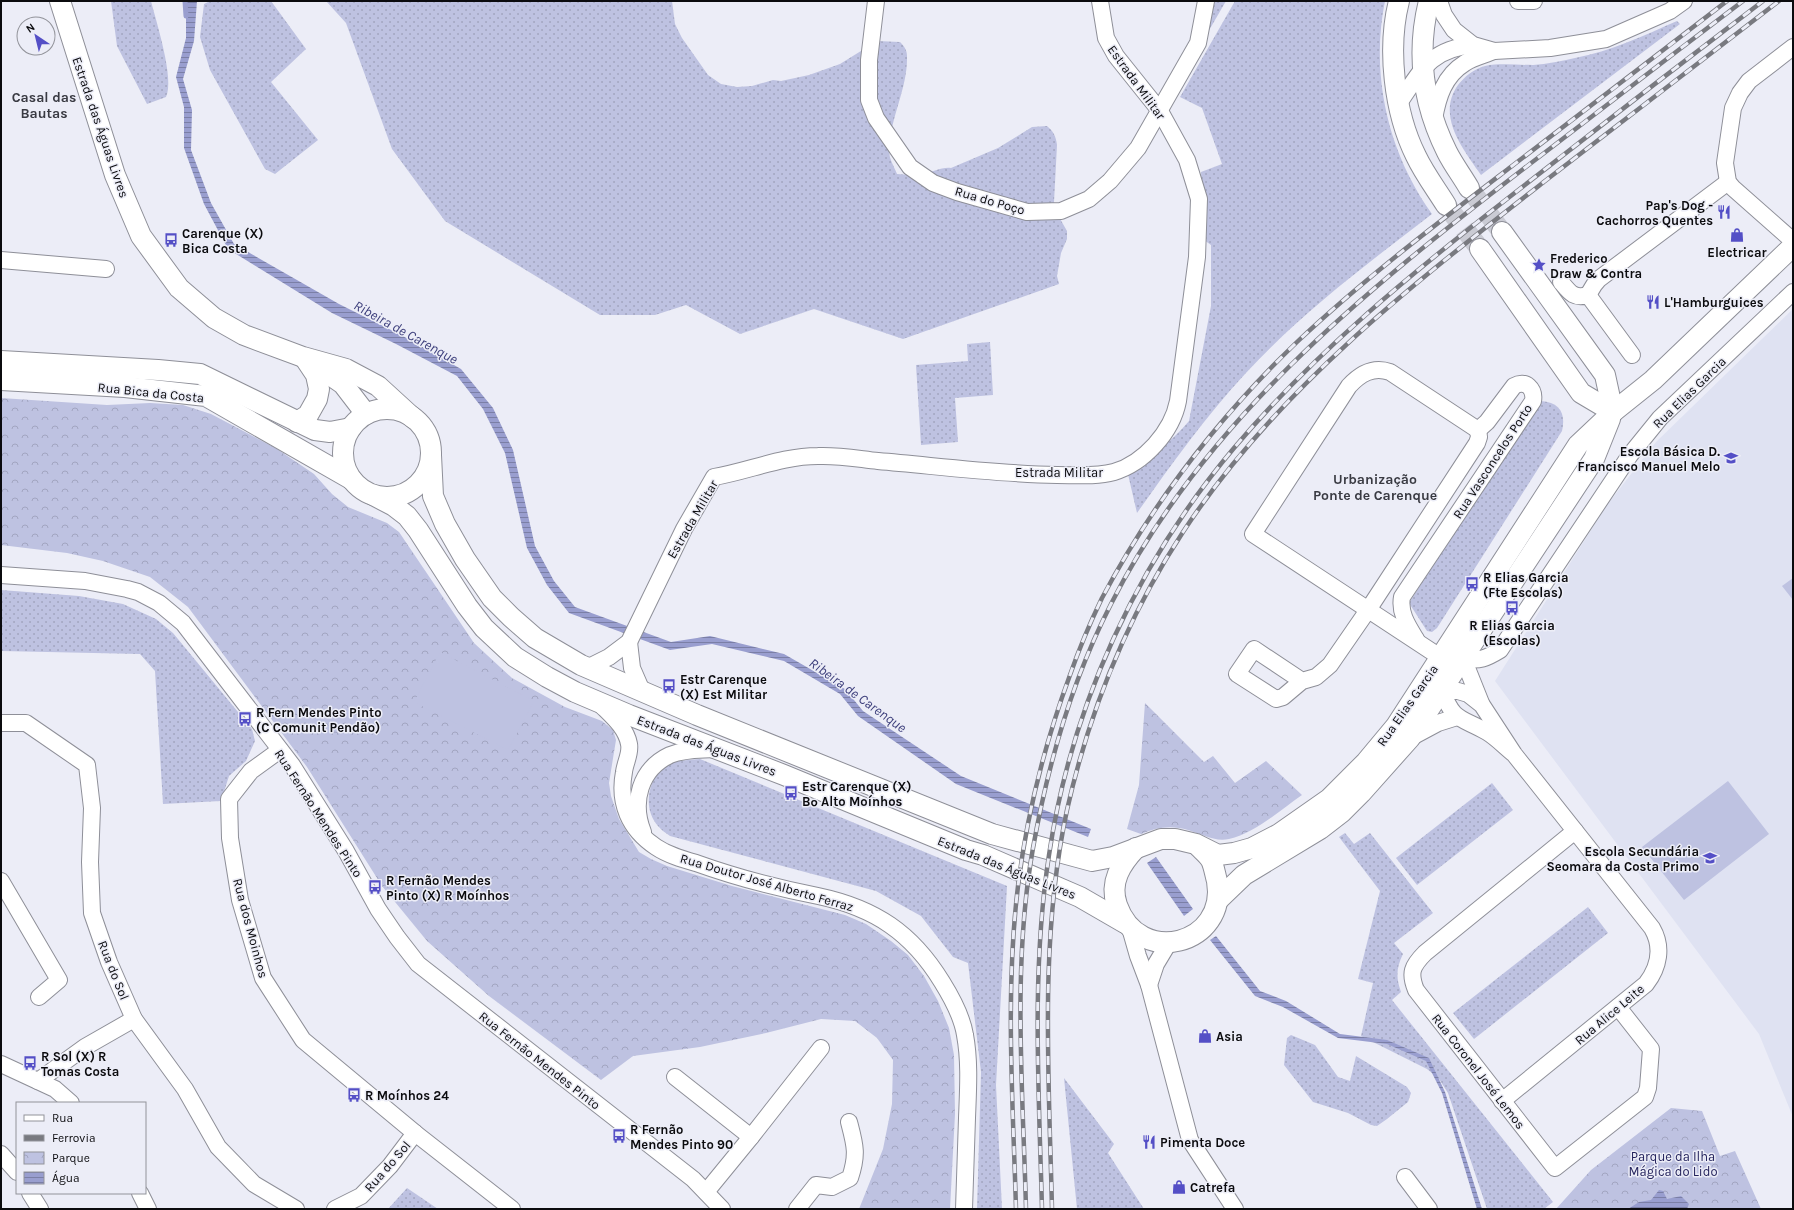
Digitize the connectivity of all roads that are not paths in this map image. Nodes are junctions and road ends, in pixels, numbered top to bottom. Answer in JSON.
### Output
{"nodes":[{"id":1,"x":60,"y":1,"type":"edge"},
{"id":2,"x":876,"y":1,"type":"edge"},
{"id":3,"x":1100,"y":1,"type":"edge"},
{"id":4,"x":1206,"y":1,"type":"edge"},
{"id":5,"x":1399,"y":1,"type":"edge"},
{"id":6,"x":1429,"y":1,"type":"edge"},
{"id":7,"x":1439,"y":1,"type":"edge"},
{"id":8,"x":1518,"y":1,"type":"edge"},
{"id":9,"x":1534,"y":1,"type":"edge"},
{"id":10,"x":1684,"y":1,"type":"edge"},
{"id":11,"x":1473,"y":45,"type":"junction"},
{"id":12,"x":1793,"y":47,"type":"edge"},
{"id":13,"x":1494,"y":51,"type":"junction"},
{"id":14,"x":1422,"y":68,"type":"junction"},
{"id":15,"x":1398,"y":103,"type":"junction"},
{"id":16,"x":1160,"y":111,"type":"junction"},
{"id":17,"x":1433,"y":121,"type":"junction"},
{"id":18,"x":1728,"y":182,"type":"junction"},
{"id":19,"x":1470,"y":188,"type":"tunnel mouth"},
{"id":20,"x":1446,"y":206,"type":"tunnel mouth"},
{"id":21,"x":1502,"y":232,"type":"tunnel mouth"},
{"id":22,"x":1793,"y":241,"type":"edge"},
{"id":23,"x":1793,"y":246,"type":"edge"},
{"id":24,"x":1480,"y":249,"type":"tunnel mouth"},
{"id":25,"x":1,"y":260,"type":"edge"},
{"id":26,"x":106,"y":269,"type":"dead end"},
{"id":27,"x":1561,"y":282,"type":"dead end"},
{"id":28,"x":1793,"y":292,"type":"edge"},
{"id":29,"x":1588,"y":296,"type":"junction"},
{"id":30,"x":1632,"y":355,"type":"dead end"},
{"id":31,"x":303,"y":357,"type":"junction"},
{"id":32,"x":1,"y":361,"type":"edge"},
{"id":33,"x":1,"y":380,"type":"edge"},
{"id":34,"x":1614,"y":412,"type":"junction"},
{"id":35,"x":366,"y":414,"type":"junction"},
{"id":36,"x":413,"y":418,"type":"junction"},
{"id":37,"x":297,"y":422,"type":"junction"},
{"id":38,"x":351,"y":428,"type":"junction"},
{"id":39,"x":1478,"y":430,"type":"junction"},
{"id":40,"x":431,"y":455,"type":"junction"},
{"id":41,"x":352,"y":479,"type":"junction"},
{"id":42,"x":373,"y":495,"type":"junction"},
{"id":43,"x":1,"y":575,"type":"edge"},
{"id":44,"x":1368,"y":610,"type":"junction"},
{"id":45,"x":1416,"y":641,"type":"junction"},
{"id":46,"x":629,"y":642,"type":"junction"},
{"id":47,"x":1440,"y":657,"type":"junction"},
{"id":48,"x":1463,"y":658,"type":"junction"},
{"id":49,"x":587,"y":668,"type":"junction"},
{"id":50,"x":1302,"y":681,"type":"dead end"},
{"id":51,"x":1442,"y":690,"type":"junction"},
{"id":52,"x":642,"y":691,"type":"junction"},
{"id":53,"x":597,"y":702,"type":"junction"},
{"id":54,"x":1482,"y":705,"type":"junction"},
{"id":55,"x":1457,"y":717,"type":"junction"},
{"id":56,"x":1,"y":723,"type":"edge"},
{"id":57,"x":1410,"y":738,"type":"junction"},
{"id":58,"x":715,"y":749,"type":"junction"},
{"id":59,"x":280,"y":750,"type":"junction"},
{"id":60,"x":1514,"y":754,"type":"junction"},
{"id":61,"x":1575,"y":831,"type":"junction"},
{"id":62,"x":645,"y":839,"type":"junction"},
{"id":63,"x":1196,"y":844,"type":"junction"},
{"id":64,"x":1136,"y":847,"type":"junction"},
{"id":65,"x":1,"y":881,"type":"edge"},
{"id":66,"x":1218,"y":900,"type":"junction"},
{"id":67,"x":1128,"y":925,"type":"junction"},
{"id":68,"x":1168,"y":944,"type":"junction"},
{"id":69,"x":1149,"y":985,"type":"junction"},
{"id":70,"x":39,"y":997,"type":"dead end"},
{"id":71,"x":1618,"y":1007,"type":"junction"},
{"id":72,"x":134,"y":1019,"type":"junction"},
{"id":73,"x":821,"y":1048,"type":"dead end"},
{"id":74,"x":1,"y":1064,"type":"edge"},
{"id":75,"x":675,"y":1077,"type":"dead end"},
{"id":76,"x":38,"y":1081,"type":"junction"},
{"id":77,"x":1502,"y":1101,"type":"junction"},
{"id":78,"x":70,"y":1102,"type":"edge"},
{"id":79,"x":849,"y":1122,"type":"dead end"},
{"id":80,"x":415,"y":1133,"type":"junction"},
{"id":81,"x":751,"y":1137,"type":"junction"},
{"id":82,"x":1,"y":1154,"type":"edge"},
{"id":83,"x":16,"y":1171,"type":"edge"},
{"id":84,"x":1405,"y":1177,"type":"dead end"},
{"id":85,"x":706,"y":1192,"type":"junction"},
{"id":86,"x":31,"y":1194,"type":"edge"},
{"id":87,"x":140,"y":1194,"type":"edge"},
{"id":88,"x":40,"y":1209,"type":"edge"},
{"id":89,"x":148,"y":1209,"type":"edge"},
{"id":90,"x":296,"y":1209,"type":"edge"},
{"id":91,"x":336,"y":1209,"type":"edge"},
{"id":92,"x":512,"y":1209,"type":"edge"},
{"id":93,"x":722,"y":1209,"type":"edge"},
{"id":94,"x":797,"y":1209,"type":"edge"},
{"id":95,"x":964,"y":1209,"type":"edge"},
{"id":96,"x":1235,"y":1209,"type":"edge"},
{"id":97,"x":1429,"y":1209,"type":"edge"}],
"edges":[{"from":1,"to":31,"type":"street","name":"Estrada das Águas Livres"},
{"from":2,"to":16,"type":"street","name":"Rua do Poço"},
{"from":3,"to":16,"type":"street","name":"Estrada Militar"},
{"from":4,"to":16,"type":"street","name":"Rua do Poço"},
{"from":5,"to":15,"type":"street"},
{"from":6,"to":14,"type":"street"},
{"from":7,"to":11,"type":"street"},
{"from":8,"to":9,"type":"street"},
{"from":10,"to":13,"type":"street"},
{"from":11,"to":13,"type":"street"},
{"from":11,"to":14,"type":"street"},
{"from":12,"to":18,"type":"street"},
{"from":13,"to":17,"type":"street"},
{"from":14,"to":15,"type":"street"},
{"from":14,"to":17,"type":"street"},
{"from":15,"to":20,"type":"street"},
{"from":16,"to":46,"type":"street","name":"Estrada Militar"},
{"from":17,"to":19,"type":"street"},
{"from":18,"to":22,"type":"street"},
{"from":18,"to":29,"type":"street"},
{"from":21,"to":34,"type":"street"},
{"from":23,"to":34,"type":"street","name":"Rua Elias Garcia"},
{"from":24,"to":34,"type":"street"},
{"from":25,"to":26,"type":"street"},
{"from":27,"to":29,"type":"street"},
{"from":28,"to":48,"type":"street","name":"Rua Elias Garcia"},
{"from":29,"to":30,"type":"street"},
{"from":31,"to":35,"type":"street"},
{"from":31,"to":36,"type":"street"},
{"from":31,"to":37,"type":"street"},
{"from":32,"to":37,"type":"street","name":"Rua Bica da Costa"},
{"from":33,"to":41,"type":"street","name":"Rua Bica da Costa"},
{"from":34,"to":47,"type":"street","name":"Rua Elias Garcia"},
{"from":34,"to":48,"type":"street","name":"Rua Elias Garcia"},
{"from":35,"to":36,"type":"street"},
{"from":35,"to":38,"type":"street"},
{"from":36,"to":40,"type":"street"},
{"from":37,"to":38,"type":"street","name":"Rua Bica da Costa"},
{"from":38,"to":41,"type":"street"},
{"from":39,"to":44,"type":"street","name":"Rua Vasconcelos Porto"},
{"from":39,"to":44,"type":"street"},
{"from":39,"to":45,"type":"street","name":"Rua Vasconcelos Porto"},
{"from":40,"to":42,"type":"street"},
{"from":40,"to":49,"type":"street","name":"Estrada das Águas Livres"},
{"from":41,"to":42,"type":"street"},
{"from":42,"to":53,"type":"street","name":"Estrada das Águas Livres"},
{"from":43,"to":59,"type":"street","name":"Rua Fernão Mendes Pinto"},
{"from":44,"to":45,"type":"street"},
{"from":44,"to":50,"type":"street","name":"Rua Vasconcelos Porto"},
{"from":45,"to":47,"type":"street"},
{"from":46,"to":49,"type":"street","name":"Estrada Militar"},
{"from":46,"to":52,"type":"street"},
{"from":47,"to":51,"type":"street","name":"Rua Elias Garcia"},
{"from":47,"to":63,"type":"street","name":"Rua Elias Garcia"},
{"from":48,"to":51,"type":"street","name":"Rua Elias Garcia"},
{"from":48,"to":54,"type":"street","name":"Rua Alice Leite"},
{"from":49,"to":52,"type":"street","name":"Estrada das Águas Livres"},
{"from":51,"to":54,"type":"street","name":"Rua Alice Leite"},
{"from":51,"to":55,"type":"street","name":"Rua Alice Leite"},
{"from":51,"to":57,"type":"street","name":"Rua Elias Garcia"},
{"from":52,"to":64,"type":"street","name":"Estrada das Águas Livres"},
{"from":53,"to":58,"type":"street","name":"Estrada das Águas Livres"},
{"from":53,"to":62,"type":"street","name":"Rua Doutor José Alberto Ferraz"},
{"from":54,"to":60,"type":"street","name":"Rua Alice Leite"},
{"from":55,"to":57,"type":"street"},
{"from":55,"to":60,"type":"street","name":"Rua Alice Leite"},
{"from":56,"to":72,"type":"street","name":"Rua do Sol"},
{"from":57,"to":66,"type":"street","name":"Rua Elias Garcia"},
{"from":58,"to":62,"type":"street"},
{"from":58,"to":67,"type":"street","name":"Estrada das Águas Livres"},
{"from":59,"to":80,"type":"street","name":"Rua dos Moinhos"},
{"from":59,"to":85,"type":"street","name":"Rua Fernão Mendes Pinto"},
{"from":60,"to":61,"type":"street","name":"Rua Alice Leite"},
{"from":61,"to":71,"type":"street","name":"Rua Alice Leite"},
{"from":61,"to":77,"type":"street","name":"Rua Coronel José Lemos"},
{"from":62,"to":95,"type":"street","name":"Rua Doutor José Alberto Ferraz"},
{"from":63,"to":64,"type":"street"},
{"from":63,"to":66,"type":"street"},
{"from":64,"to":67,"type":"street"},
{"from":65,"to":70,"type":"street"},
{"from":66,"to":68,"type":"street"},
{"from":67,"to":68,"type":"street"},
{"from":67,"to":69,"type":"street"},
{"from":68,"to":69,"type":"street"},
{"from":69,"to":96,"type":"street"},
{"from":71,"to":77,"type":"street","name":"Rua Alice Leite"},
{"from":71,"to":77,"type":"street","name":"Rua Coronel José Lemos"},
{"from":72,"to":76,"type":"street"},
{"from":72,"to":90,"type":"street","name":"Rua do Sol"},
{"from":73,"to":81,"type":"street"},
{"from":74,"to":76,"type":"street"},
{"from":75,"to":81,"type":"street"},
{"from":76,"to":78,"type":"street"},
{"from":79,"to":94,"type":"street"},
{"from":80,"to":91,"type":"street","name":"Rua do Sol"},
{"from":80,"to":92,"type":"street","name":"Rua dos Moinhos"},
{"from":81,"to":85,"type":"street"},
{"from":82,"to":83,"type":"street"},
{"from":84,"to":97,"type":"street"},
{"from":85,"to":93,"type":"street","name":"Rua Fernão Mendes Pinto"},
{"from":86,"to":88,"type":"street"},
{"from":87,"to":89,"type":"street"}]}
